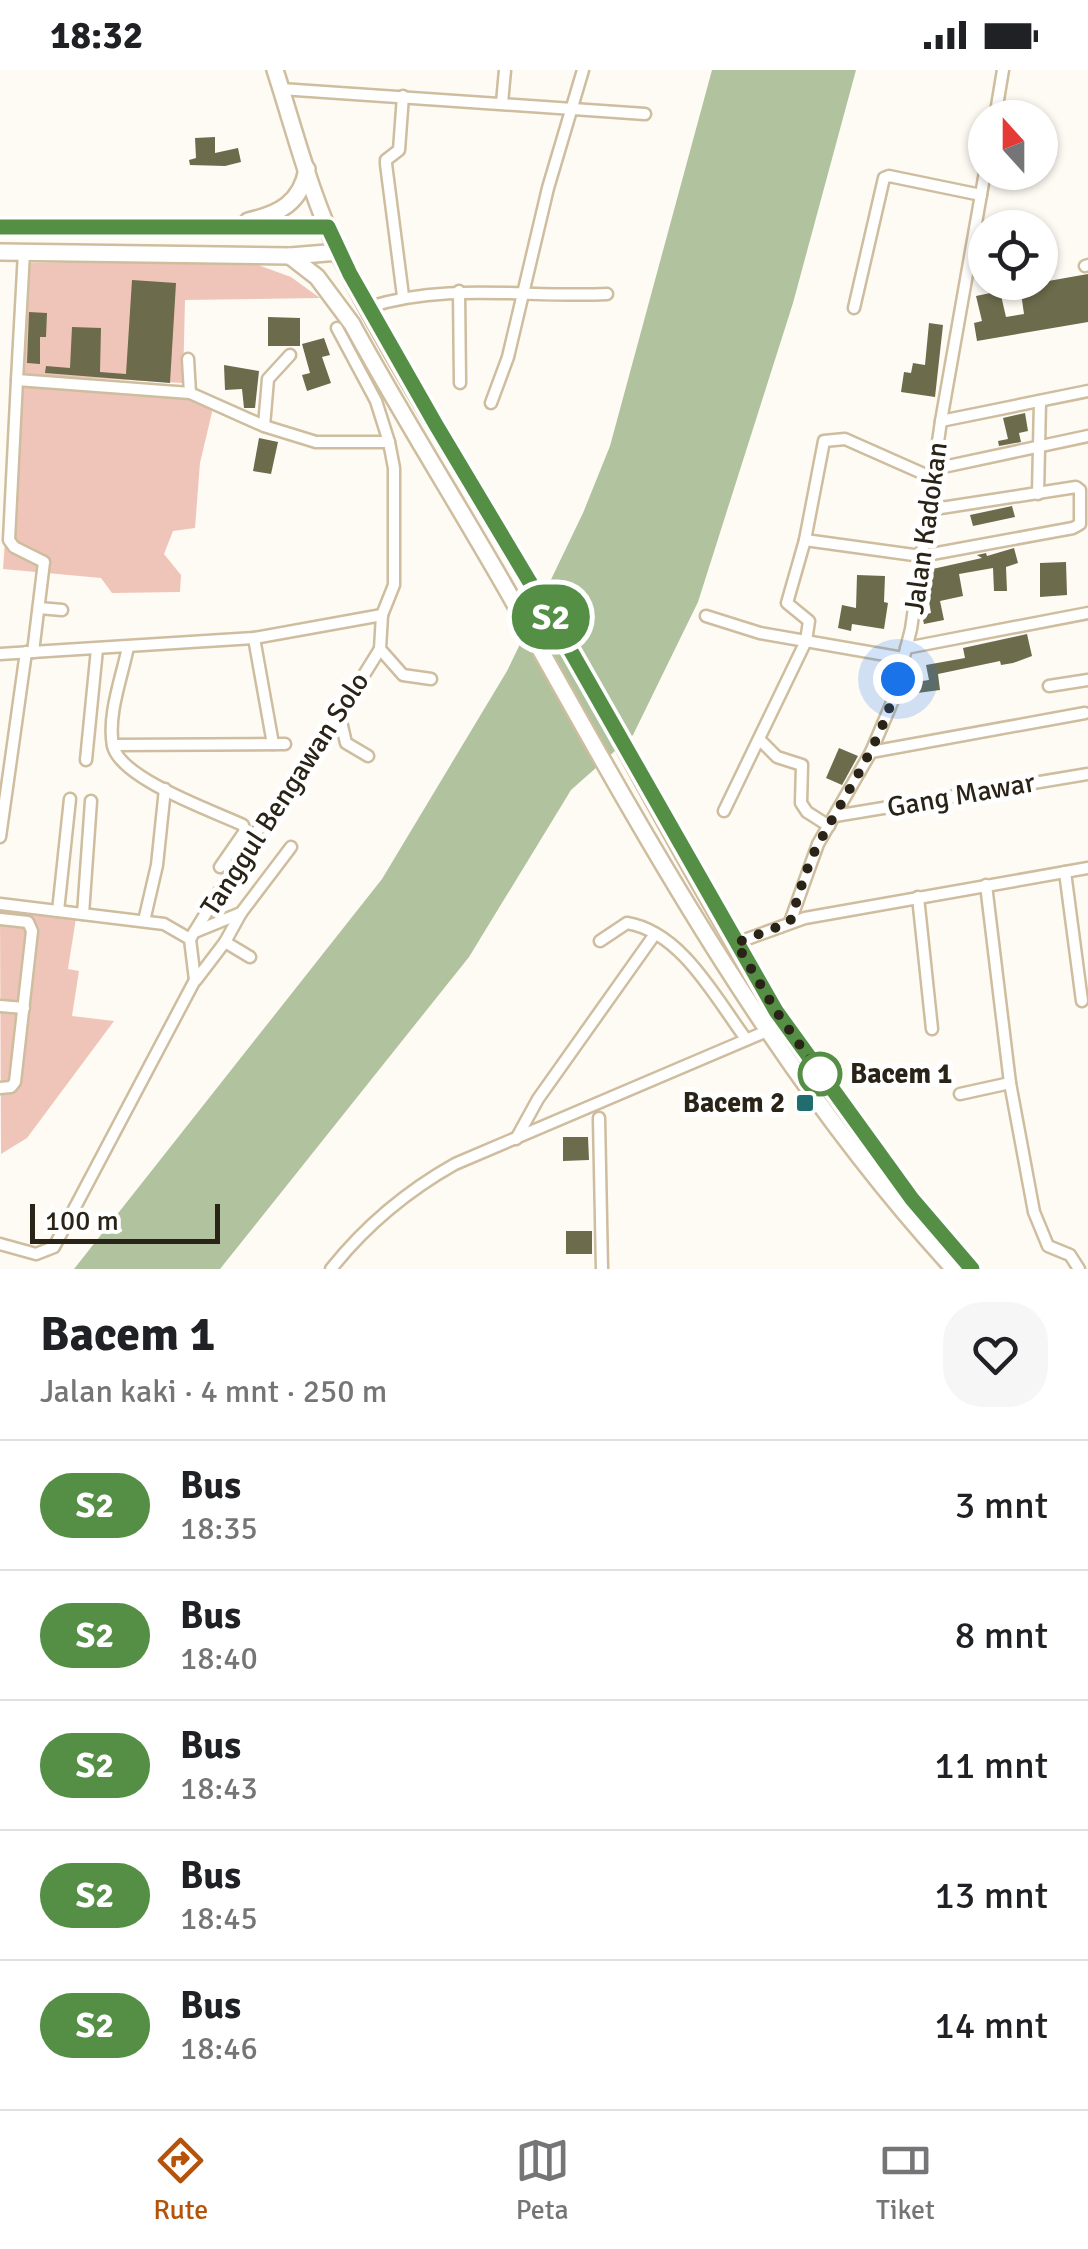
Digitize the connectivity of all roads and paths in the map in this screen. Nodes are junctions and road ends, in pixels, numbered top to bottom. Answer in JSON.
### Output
{"nodes":[{"id":1,"x":275,"y":70,"type":"edge"},
{"id":2,"x":505,"y":70,"type":"edge"},
{"id":3,"x":583,"y":70,"type":"edge"},
{"id":4,"x":1003,"y":70,"type":"edge"},
{"id":5,"x":281,"y":89,"type":"junction"},
{"id":6,"x":404,"y":96,"type":"junction"},
{"id":7,"x":998,"y":100,"type":"edge"},
{"id":8,"x":502,"y":102,"type":"junction"},
{"id":9,"x":574,"y":107,"type":"junction"},
{"id":10,"x":645,"y":114,"type":"dead end"},
{"id":11,"x":306,"y":169,"type":"junction"},
{"id":12,"x":983,"y":190,"type":"edge"},
{"id":13,"x":982,"y":195,"type":"junction"},
{"id":14,"x":231,"y":225,"type":"junction"},
{"id":15,"x":4,"y":227,"type":"edge"},
{"id":16,"x":41,"y":227,"type":"junction"},
{"id":17,"x":328,"y":227,"type":"junction"},
{"id":18,"x":12,"y":252,"type":"edge"},
{"id":19,"x":42,"y":252,"type":"junction"},
{"id":20,"x":339,"y":252,"type":"junction"},
{"id":21,"x":290,"y":256,"type":"junction"},
{"id":22,"x":459,"y":291,"type":"junction"},
{"id":23,"x":524,"y":293,"type":"junction"},
{"id":24,"x":607,"y":294,"type":"dead end"},
{"id":25,"x":403,"y":296,"type":"junction"},
{"id":26,"x":369,"y":307,"type":"junction"},
{"id":27,"x":854,"y":308,"type":"dead end"},
{"id":28,"x":336,"y":328,"type":"dead end"},
{"id":29,"x":290,"y":355,"type":"dead end"},
{"id":30,"x":188,"y":359,"type":"dead end"},
{"id":31,"x":17,"y":380,"type":"junction"},
{"id":32,"x":460,"y":383,"type":"dead end"},
{"id":33,"x":1088,"y":390,"type":"edge"},
{"id":34,"x":190,"y":393,"type":"junction"},
{"id":35,"x":1040,"y":400,"type":"junction"},
{"id":36,"x":492,"y":403,"type":"dead end"},
{"id":37,"x":941,"y":421,"type":"junction"},
{"id":38,"x":264,"y":426,"type":"junction"},
{"id":39,"x":1088,"y":436,"type":"edge"},
{"id":40,"x":389,"y":442,"type":"junction"},
{"id":41,"x":1040,"y":446,"type":"junction"},
{"id":42,"x":933,"y":474,"type":"junction"},
{"id":43,"x":1038,"y":494,"type":"junction"},
{"id":44,"x":928,"y":510,"type":"junction"},
{"id":45,"x":805,"y":540,"type":"junction"},
{"id":46,"x":921,"y":556,"type":"junction"},
{"id":47,"x":39,"y":608,"type":"junction"},
{"id":48,"x":62,"y":610,"type":"dead end"},
{"id":49,"x":1088,"y":613,"type":"edge"},
{"id":50,"x":382,"y":615,"type":"junction"},
{"id":51,"x":706,"y":616,"type":"dead end"},
{"id":52,"x":254,"y":638,"type":"junction"},
{"id":53,"x":806,"y":641,"type":"junction"},
{"id":54,"x":128,"y":647,"type":"junction"},
{"id":55,"x":96,"y":649,"type":"junction"},
{"id":56,"x":380,"y":650,"type":"junction"},
{"id":57,"x":30,"y":652,"type":"junction"},
{"id":58,"x":905,"y":653,"type":"junction"},
{"id":59,"x":0,"y":654,"type":"edge"},
{"id":60,"x":431,"y":679,"type":"dead end"},
{"id":61,"x":1088,"y":680,"type":"edge"},
{"id":62,"x":1049,"y":686,"type":"dead end"},
{"id":63,"x":1086,"y":713,"type":"dead end"},
{"id":64,"x":340,"y":716,"type":"junction"},
{"id":65,"x":760,"y":740,"type":"junction"},
{"id":66,"x":272,"y":744,"type":"junction"},
{"id":67,"x":285,"y":744,"type":"dead end"},
{"id":68,"x":113,"y":745,"type":"junction"},
{"id":69,"x":871,"y":752,"type":"junction"},
{"id":70,"x":368,"y":756,"type":"dead end"},
{"id":71,"x":86,"y":760,"type":"dead end"},
{"id":72,"x":1088,"y":774,"type":"edge"},
{"id":73,"x":4,"y":784,"type":"edge"},
{"id":74,"x":165,"y":789,"type":"junction"},
{"id":75,"x":70,"y":799,"type":"dead end"},
{"id":76,"x":92,"y":800,"type":"dead end"},
{"id":77,"x":724,"y":811,"type":"dead end"},
{"id":78,"x":832,"y":821,"type":"junction"},
{"id":79,"x":0,"y":837,"type":"edge"},
{"id":80,"x":292,"y":846,"type":"dead end"},
{"id":81,"x":220,"y":867,"type":"dead end"},
{"id":82,"x":1088,"y":868,"type":"edge"},
{"id":83,"x":1065,"y":872,"type":"junction"},
{"id":84,"x":986,"y":886,"type":"junction"},
{"id":85,"x":918,"y":897,"type":"junction"},
{"id":86,"x":0,"y":904,"type":"edge"},
{"id":87,"x":58,"y":911,"type":"junction"},
{"id":88,"x":241,"y":913,"type":"junction"},
{"id":89,"x":83,"y":914,"type":"junction"},
{"id":90,"x":0,"y":919,"type":"edge"},
{"id":91,"x":144,"y":921,"type":"junction"},
{"id":92,"x":790,"y":922,"type":"junction"},
{"id":93,"x":655,"y":934,"type":"junction"},
{"id":94,"x":193,"y":935,"type":"junction"},
{"id":95,"x":600,"y":941,"type":"dead end"},
{"id":96,"x":224,"y":942,"type":"junction"},
{"id":97,"x":736,"y":943,"type":"junction"},
{"id":98,"x":250,"y":957,"type":"dead end"},
{"id":99,"x":196,"y":980,"type":"junction"},
{"id":100,"x":1082,"y":1001,"type":"dead end"},
{"id":101,"x":0,"y":1006,"type":"edge"},
{"id":102,"x":24,"y":1008,"type":"junction"},
{"id":103,"x":932,"y":1028,"type":"dead end"},
{"id":104,"x":767,"y":1032,"type":"junction"},
{"id":105,"x":746,"y":1040,"type":"junction"},
{"id":106,"x":1010,"y":1084,"type":"junction"},
{"id":107,"x":0,"y":1088,"type":"edge"},
{"id":108,"x":960,"y":1094,"type":"dead end"},
{"id":109,"x":600,"y":1118,"type":"dead end"},
{"id":110,"x":516,"y":1139,"type":"junction"},
{"id":111,"x":906,"y":1205,"type":"junction"},
{"id":112,"x":0,"y":1244,"type":"edge"},
{"id":113,"x":331,"y":1269,"type":"edge"},
{"id":114,"x":602,"y":1269,"type":"edge"},
{"id":115,"x":954,"y":1269,"type":"edge"},
{"id":116,"x":972,"y":1269,"type":"edge"},
{"id":117,"x":1079,"y":1269,"type":"edge"}],
"edges":[{"from":1,"to":5,"type":"main road"},
{"from":2,"to":8,"type":"street"},
{"from":3,"to":9,"type":"street"},
{"from":4,"to":7,"type":"street"},
{"from":5,"to":6,"type":"street"},
{"from":5,"to":11,"type":"main road"},
{"from":6,"to":8,"type":"street"},
{"from":6,"to":25,"type":"street"},
{"from":8,"to":9,"type":"street"},
{"from":9,"to":10,"type":"street"},
{"from":9,"to":23,"type":"street"},
{"from":11,"to":14,"type":"main road"},
{"from":11,"to":17,"type":"main road"},
{"from":12,"to":13,"type":"street","name":"Jalan Kadokan"},
{"from":13,"to":27,"type":"street"},
{"from":13,"to":37,"type":"street","name":"Jalan Kadokan"},
{"from":14,"to":16,"type":"main road"},
{"from":14,"to":17,"type":"main road"},
{"from":15,"to":16,"type":"main road"},
{"from":15,"to":18,"type":"main road"},
{"from":16,"to":19,"type":"main road"},
{"from":17,"to":20,"type":"main road"},
{"from":18,"to":19,"type":"main road"},
{"from":18,"to":31,"type":"street"},
{"from":19,"to":21,"type":"main road"},
{"from":20,"to":21,"type":"main road"},
{"from":20,"to":26,"type":"main road"},
{"from":21,"to":104,"type":"main road"},
{"from":22,"to":23,"type":"street"},
{"from":22,"to":25,"type":"street"},
{"from":22,"to":32,"type":"street"},
{"from":23,"to":24,"type":"street"},
{"from":23,"to":36,"type":"street"},
{"from":25,"to":26,"type":"street"},
{"from":26,"to":97,"type":"main road"},
{"from":28,"to":40,"type":"street"},
{"from":29,"to":38,"type":"street"},
{"from":30,"to":34,"type":"street"},
{"from":31,"to":34,"type":"street"},
{"from":31,"to":47,"type":"street"},
{"from":33,"to":35,"type":"street"},
{"from":34,"to":38,"type":"street"},
{"from":35,"to":37,"type":"street"},
{"from":35,"to":41,"type":"street"},
{"from":37,"to":42,"type":"street","name":"Jalan Kadokan"},
{"from":38,"to":40,"type":"street"},
{"from":39,"to":41,"type":"street"},
{"from":40,"to":50,"type":"street"},
{"from":41,"to":42,"type":"street"},
{"from":41,"to":43,"type":"street"},
{"from":42,"to":44,"type":"street","name":"Jalan Kadokan"},
{"from":42,"to":45,"type":"street"},
{"from":43,"to":44,"type":"street"},
{"from":43,"to":46,"type":"street"},
{"from":44,"to":46,"type":"street","name":"Jalan Kadokan"},
{"from":45,"to":46,"type":"street"},
{"from":45,"to":53,"type":"street"},
{"from":46,"to":58,"type":"street","name":"Jalan Kadokan"},
{"from":47,"to":48,"type":"street"},
{"from":47,"to":57,"type":"street"},
{"from":49,"to":58,"type":"street"},
{"from":50,"to":52,"type":"street"},
{"from":50,"to":56,"type":"street"},
{"from":51,"to":53,"type":"street"},
{"from":52,"to":54,"type":"street"},
{"from":52,"to":66,"type":"street"},
{"from":53,"to":58,"type":"street"},
{"from":53,"to":65,"type":"street"},
{"from":54,"to":55,"type":"street"},
{"from":54,"to":68,"type":"street"},
{"from":55,"to":57,"type":"street"},
{"from":55,"to":71,"type":"street"},
{"from":56,"to":60,"type":"street"},
{"from":56,"to":64,"type":"street","name":"Tanggul Bengawan Solo"},
{"from":57,"to":59,"type":"street"},
{"from":57,"to":73,"type":"street"},
{"from":58,"to":69,"type":"street","name":"Jalan Kadokan"},
{"from":61,"to":62,"type":"street"},
{"from":63,"to":69,"type":"street"},
{"from":64,"to":70,"type":"street"},
{"from":64,"to":94,"type":"street","name":"Tanggul Bengawan Solo"},
{"from":65,"to":77,"type":"street"},
{"from":65,"to":78,"type":"street"},
{"from":66,"to":67,"type":"street"},
{"from":66,"to":68,"type":"street"},
{"from":68,"to":74,"type":"street"},
{"from":69,"to":78,"type":"street","name":"Jalan Kadokan"},
{"from":72,"to":78,"type":"street","name":"Gang Mawar"},
{"from":73,"to":79,"type":"street"},
{"from":74,"to":81,"type":"street"},
{"from":74,"to":91,"type":"street"},
{"from":75,"to":87,"type":"street"},
{"from":76,"to":89,"type":"street"},
{"from":78,"to":92,"type":"street","name":"Jalan Kadokan"},
{"from":80,"to":88,"type":"street"},
{"from":82,"to":83,"type":"street"},
{"from":83,"to":84,"type":"street"},
{"from":83,"to":100,"type":"street"},
{"from":84,"to":85,"type":"street"},
{"from":84,"to":106,"type":"street"},
{"from":85,"to":92,"type":"street"},
{"from":85,"to":103,"type":"street"},
{"from":86,"to":87,"type":"street"},
{"from":87,"to":89,"type":"street"},
{"from":88,"to":94,"type":"street"},
{"from":88,"to":96,"type":"street"},
{"from":89,"to":91,"type":"street"},
{"from":90,"to":102,"type":"street"},
{"from":91,"to":94,"type":"street"},
{"from":92,"to":97,"type":"street"},
{"from":93,"to":95,"type":"street"},
{"from":93,"to":105,"type":"street"},
{"from":93,"to":110,"type":"street"},
{"from":94,"to":99,"type":"street"},
{"from":96,"to":98,"type":"street"},
{"from":96,"to":99,"type":"street"},
{"from":97,"to":111,"type":"main road"},
{"from":99,"to":112,"type":"street"},
{"from":101,"to":102,"type":"street"},
{"from":102,"to":107,"type":"street"},
{"from":104,"to":105,"type":"street"},
{"from":104,"to":111,"type":"main road"},
{"from":105,"to":110,"type":"street"},
{"from":106,"to":108,"type":"street"},
{"from":106,"to":117,"type":"street"},
{"from":109,"to":114,"type":"street"},
{"from":110,"to":113,"type":"street"},
{"from":111,"to":115,"type":"main road"},
{"from":111,"to":116,"type":"main road"}]}
